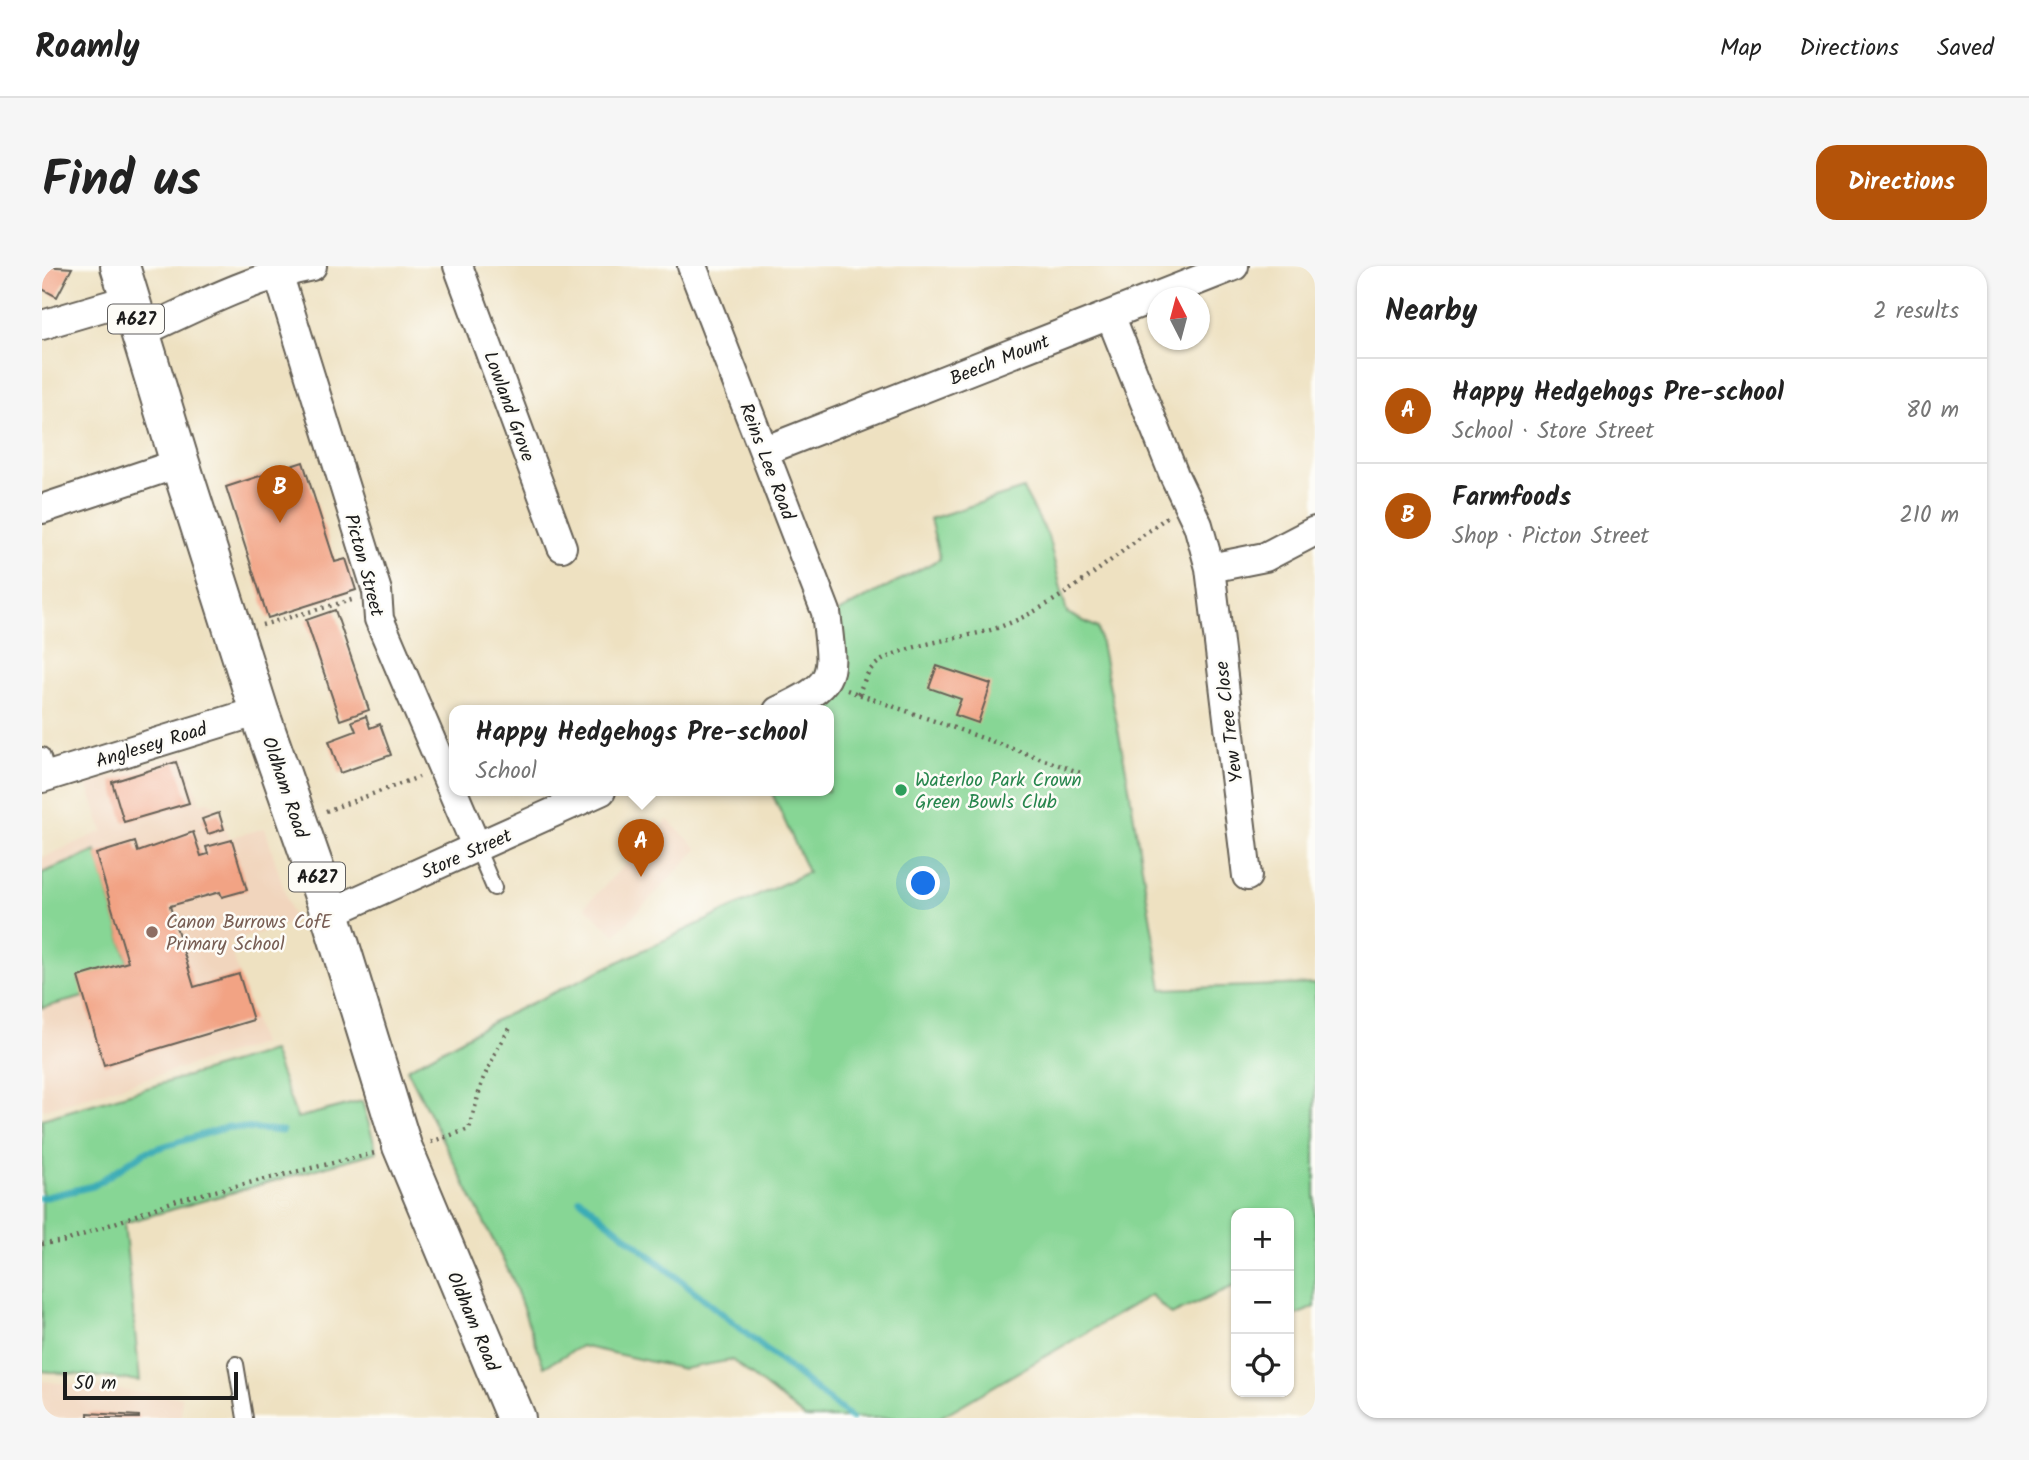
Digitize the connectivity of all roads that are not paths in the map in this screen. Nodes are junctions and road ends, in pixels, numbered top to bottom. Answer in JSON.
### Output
{"nodes":[{"id":1,"x":312,"y":266,"type":"edge"},
{"id":2,"x":458,"y":266,"type":"edge"},
{"id":3,"x":692,"y":266,"type":"edge"},
{"id":4,"x":1234,"y":266,"type":"edge"},
{"id":5,"x":278,"y":272,"type":"junction"},
{"id":6,"x":130,"y":299,"type":"edge"},
{"id":7,"x":1110,"y":315,"type":"junction"},
{"id":8,"x":42,"y":325,"type":"edge"},
{"id":9,"x":764,"y":452,"type":"junction"},
{"id":10,"x":180,"y":463,"type":"junction"},
{"id":11,"x":42,"y":509,"type":"edge"},
{"id":12,"x":1315,"y":531,"type":"edge"},
{"id":13,"x":562,"y":547,"type":"dead end"},
{"id":14,"x":1210,"y":568,"type":"junction"},
{"id":15,"x":791,"y":705,"type":"edge"},
{"id":16,"x":259,"y":710,"type":"junction"},
{"id":17,"x":44,"y":769,"type":"edge"},
{"id":18,"x":449,"y":782,"type":"edge"},
{"id":19,"x":455,"y":796,"type":"edge"},
{"id":20,"x":590,"y":796,"type":"edge"},
{"id":21,"x":477,"y":848,"type":"junction"},
{"id":22,"x":1247,"y":876,"type":"dead end"},
{"id":23,"x":495,"y":888,"type":"dead end"},
{"id":24,"x":330,"y":913,"type":"junction"},
{"id":25,"x":236,"y":1364,"type":"dead end"},
{"id":26,"x":506,"y":1407,"type":"edge"},
{"id":27,"x":245,"y":1418,"type":"edge"}],
"edges":[{"from":1,"to":5,"type":"street"},
{"from":2,"to":13,"type":"street","name":"Lowland Grove"},
{"from":3,"to":9,"type":"street","name":"Reins Lee Road"},
{"from":4,"to":7,"type":"street","name":"Beech Mount"},
{"from":5,"to":6,"type":"street"},
{"from":5,"to":18,"type":"street","name":"Picton Street"},
{"from":6,"to":8,"type":"street"},
{"from":6,"to":10,"type":"highway","name":"Oldham Road","number":"A627"},
{"from":7,"to":9,"type":"street","name":"Beech Mount"},
{"from":7,"to":14,"type":"street","name":"Yew Tree Close"},
{"from":9,"to":15,"type":"street","name":"Reins Lee Road"},
{"from":10,"to":11,"type":"street"},
{"from":10,"to":16,"type":"highway","name":"Oldham Road","number":"A627"},
{"from":12,"to":14,"type":"street"},
{"from":14,"to":22,"type":"street","name":"Yew Tree Close"},
{"from":16,"to":17,"type":"street","name":"Anglesey Road"},
{"from":16,"to":24,"type":"highway","name":"Oldham Road","number":"A627"},
{"from":19,"to":21,"type":"street","name":"Picton Street"},
{"from":20,"to":21,"type":"street","name":"Store Street"},
{"from":21,"to":23,"type":"lane"},
{"from":21,"to":24,"type":"street","name":"Store Street"},
{"from":24,"to":26,"type":"highway","name":"Oldham Road","number":"A627"},
{"from":25,"to":27,"type":"lane"}]}
